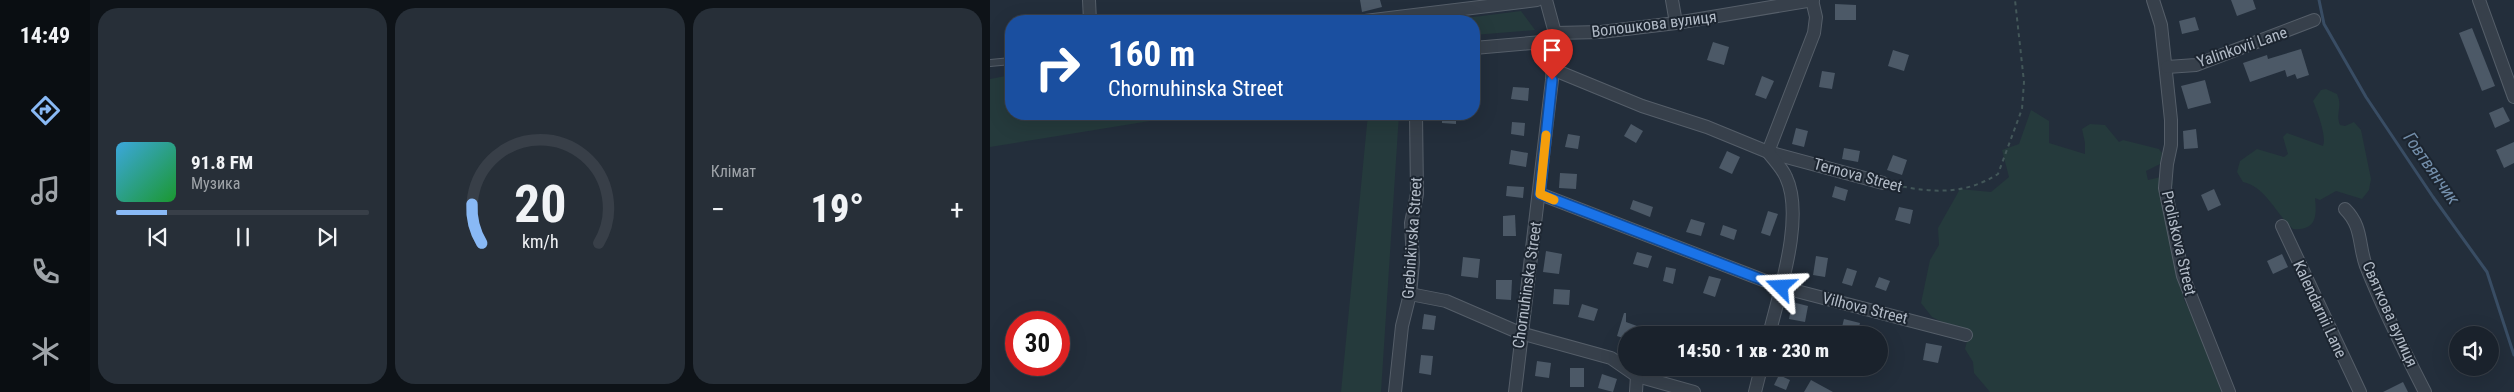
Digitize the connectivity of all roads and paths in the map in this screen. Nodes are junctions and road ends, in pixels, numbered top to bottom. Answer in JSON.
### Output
{"nodes":[{"id":1,"x":1090,"y":0,"type":"edge"},
{"id":2,"x":1537,"y":0,"type":"edge"},
{"id":3,"x":1546,"y":0,"type":"edge"},
{"id":4,"x":1672,"y":0,"type":"edge"},
{"id":5,"x":1813,"y":0,"type":"edge"},
{"id":6,"x":2015,"y":0,"type":"edge"},
{"id":7,"x":2153,"y":0,"type":"edge"},
{"id":8,"x":2479,"y":0,"type":"edge"},
{"id":9,"x":1090,"y":15,"type":"edge"},
{"id":10,"x":1414,"y":15,"type":"edge"},
{"id":11,"x":2314,"y":20,"type":"dead end"},
{"id":12,"x":1676,"y":23,"type":"junction"},
{"id":13,"x":1554,"y":37,"type":"junction"},
{"id":14,"x":1480,"y":47,"type":"edge"},
{"id":15,"x":1005,"y":62,"type":"edge"},
{"id":16,"x":990,"y":63,"type":"edge"},
{"id":17,"x":2167,"y":67,"type":"junction"},
{"id":18,"x":1552,"y":69,"type":"junction"},
{"id":19,"x":2514,"y":97,"type":"edge"},
{"id":20,"x":1416,"y":120,"type":"edge"},
{"id":21,"x":1768,"y":152,"type":"junction"},
{"id":22,"x":1883,"y":183,"type":"joint"},
{"id":23,"x":1540,"y":194,"type":"junction"},
{"id":24,"x":2345,"y":209,"type":"dead end"},
{"id":25,"x":2282,"y":226,"type":"dead end"},
{"id":26,"x":1781,"y":287,"type":"junction"},
{"id":27,"x":1410,"y":294,"type":"junction"},
{"id":28,"x":1771,"y":326,"type":"edge"},
{"id":29,"x":1520,"y":333,"type":"junction"},
{"id":30,"x":1966,"y":334,"type":"dead end"},
{"id":31,"x":1618,"y":363,"type":"edge"},
{"id":32,"x":1637,"y":376,"type":"joint"},
{"id":33,"x":1759,"y":376,"type":"edge"},
{"id":34,"x":1395,"y":392,"type":"edge"},
{"id":35,"x":1515,"y":392,"type":"edge"},
{"id":36,"x":1636,"y":392,"type":"edge"},
{"id":37,"x":1694,"y":392,"type":"edge"},
{"id":38,"x":1756,"y":392,"type":"edge"},
{"id":39,"x":2229,"y":392,"type":"edge"},
{"id":40,"x":2360,"y":392,"type":"edge"},
{"id":41,"x":2425,"y":392,"type":"edge"}],
"edges":[{"from":1,"to":9,"type":"street"},
{"from":2,"to":10,"type":"street"},
{"from":3,"to":13,"type":"street","name":"Chornuhinska Street"},
{"from":4,"to":12,"type":"street"},
{"from":5,"to":12,"type":"street","name":"Волошкова вулиця"},
{"from":5,"to":21,"type":"street"},
{"from":6,"to":22,"type":"path","name":"Ternova Street"},
{"from":7,"to":17,"type":"street","name":"Proliskova Street"},
{"from":8,"to":19,"type":"street"},
{"from":11,"to":17,"type":"street","name":"Yalinkovii Lane"},
{"from":12,"to":13,"type":"street","name":"Волошкова вулиця"},
{"from":13,"to":14,"type":"street"},
{"from":13,"to":18,"type":"street","name":"Chornuhinska Street"},
{"from":15,"to":16,"type":"lane"},
{"from":17,"to":39,"type":"street","name":"Proliskova Street"},
{"from":18,"to":21,"type":"street","name":"Ternova Street"},
{"from":18,"to":23,"type":"street","name":"Chornuhinska Street"},
{"from":20,"to":27,"type":"street","name":"Grebinkivska Street"},
{"from":21,"to":22,"type":"street","name":"Ternova Street"},
{"from":21,"to":26,"type":"street"},
{"from":23,"to":26,"type":"street","name":"Vilhova Street"},
{"from":23,"to":29,"type":"street","name":"Chornuhinska Street"},
{"from":24,"to":41,"type":"street","name":"Святкова вулиця"},
{"from":25,"to":40,"type":"street","name":"Kalendarnii Lane"},
{"from":26,"to":28,"type":"street"},
{"from":26,"to":30,"type":"street","name":"Vilhova Street"},
{"from":27,"to":29,"type":"street"},
{"from":27,"to":34,"type":"street","name":"Grebinkivska Street"},
{"from":29,"to":31,"type":"street"},
{"from":29,"to":35,"type":"street","name":"Chornuhinska Street"},
{"from":32,"to":36,"type":"street"},
{"from":32,"to":37,"type":"street"},
{"from":33,"to":38,"type":"street"}]}
